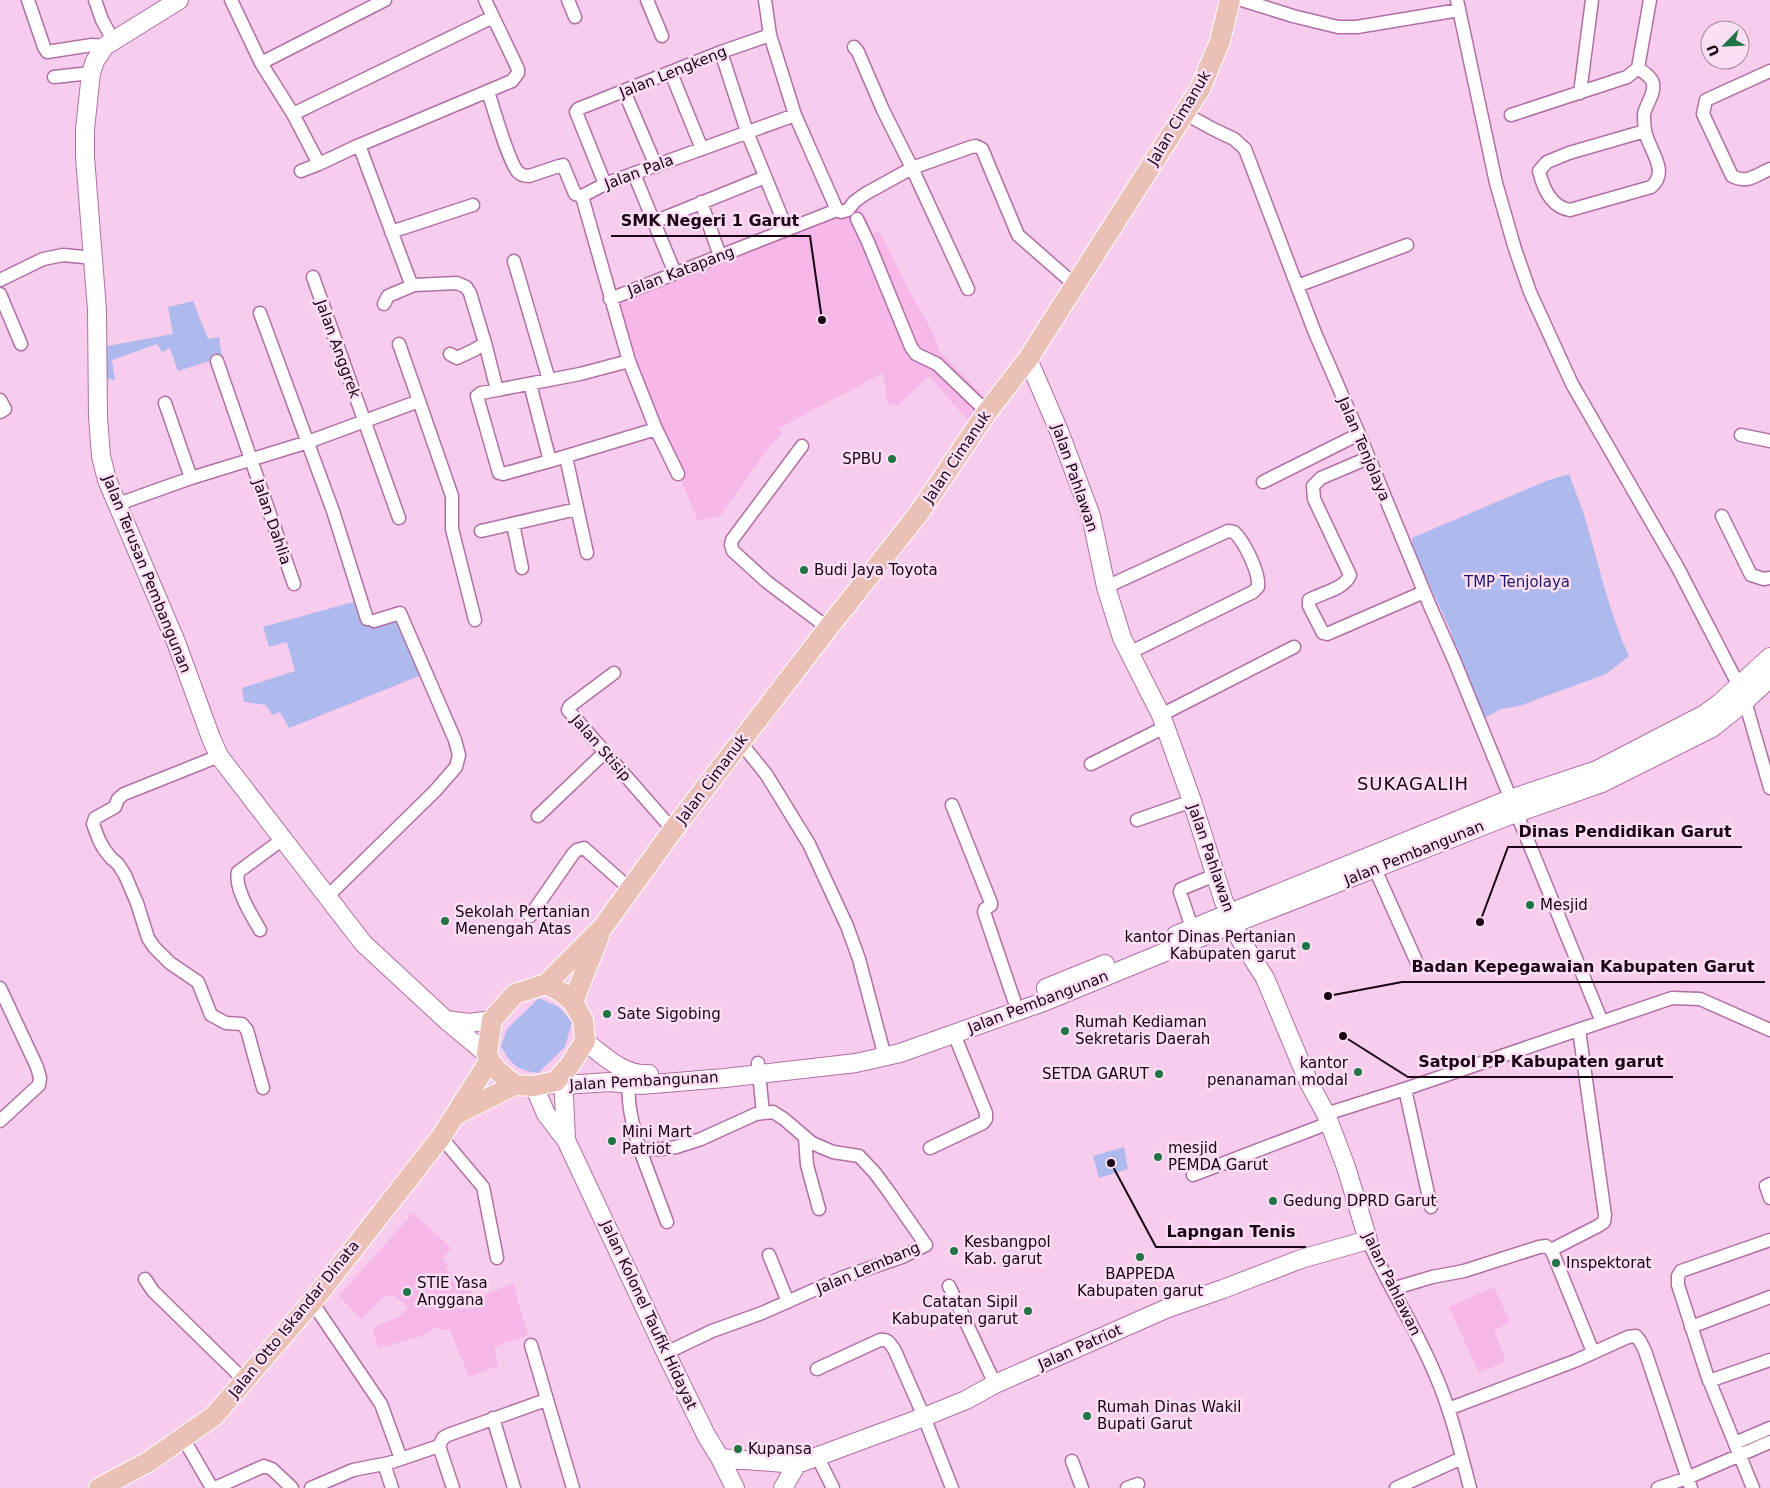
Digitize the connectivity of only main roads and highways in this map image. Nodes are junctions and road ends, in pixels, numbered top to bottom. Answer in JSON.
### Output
{"nodes":[{"id":1,"x":179,"y":0,"type":"edge"},
{"id":2,"x":1230,"y":0,"type":"edge"},
{"id":3,"x":1028,"y":358,"type":"junction"},
{"id":4,"x":1770,"y":657,"type":"edge"},
{"id":5,"x":1770,"y":678,"type":"edge"},
{"id":6,"x":1742,"y":694,"type":"junction"},
{"id":7,"x":1513,"y":806,"type":"junction"},
{"id":8,"x":1231,"y":918,"type":"junction"},
{"id":9,"x":603,"y":927,"type":"junction"},
{"id":10,"x":546,"y":984,"type":"junction"},
{"id":11,"x":1024,"y":1000,"type":"junction"},
{"id":12,"x":572,"y":1002,"type":"junction"},
{"id":13,"x":446,"y":1020,"type":"junction"},
{"id":14,"x":492,"y":1020,"type":"junction"},
{"id":15,"x":585,"y":1041,"type":"junction"},
{"id":16,"x":883,"y":1051,"type":"junction"},
{"id":17,"x":488,"y":1057,"type":"junction"},
{"id":18,"x":613,"y":1064,"type":"junction"},
{"id":19,"x":630,"y":1078,"type":"junction"},
{"id":20,"x":610,"y":1082,"type":"junction"},
{"id":21,"x":544,"y":1083,"type":"junction"},
{"id":22,"x":457,"y":1114,"type":"junction"},
{"id":23,"x":566,"y":1140,"type":"junction"},
{"id":24,"x":1368,"y":1240,"type":"joint"},
{"id":25,"x":720,"y":1458,"type":"junction"},
{"id":26,"x":796,"y":1464,"type":"junction"},
{"id":27,"x":99,"y":1488,"type":"edge"},
{"id":28,"x":734,"y":1488,"type":"edge"},
{"id":29,"x":783,"y":1488,"type":"edge"}],
"edges":[{"from":1,"to":13,"type":"main road","name":"Jalan Terusan Pembangunan"},
{"from":2,"to":3,"type":"main road","name":"Jalan Cimanuk"},
{"from":3,"to":8,"type":"main road","name":"Jalan Pahlawan"},
{"from":3,"to":9,"type":"main road","name":"Jalan Cimanuk"},
{"from":4,"to":6,"type":"main road","name":"Jalan Pembangunan"},
{"from":5,"to":6,"type":"main road","name":"Jalan Pembangunan"},
{"from":6,"to":7,"type":"main road","name":"Jalan Pembangunan"},
{"from":7,"to":8,"type":"main road","name":"Jalan Pembangunan"},
{"from":7,"to":8,"type":"main road","name":"Jalan Pembangunan"},
{"from":8,"to":11,"type":"main road","name":"Jalan Pembangunan"},
{"from":8,"to":24,"type":"main road","name":"Jalan Pahlawan"},
{"from":9,"to":10,"type":"main road"},
{"from":9,"to":12,"type":"main road"},
{"from":10,"to":12,"type":"main road"},
{"from":10,"to":14,"type":"main road"},
{"from":11,"to":16,"type":"main road","name":"Jalan Pembangunan"},
{"from":11,"to":16,"type":"main road","name":"Jalan Pembangunan"},
{"from":12,"to":15,"type":"main road"},
{"from":13,"to":14,"type":"main road"},
{"from":13,"to":17,"type":"main road","name":"Jalan Terusan Pembangunan"},
{"from":14,"to":17,"type":"main road"},
{"from":15,"to":18,"type":"main road","name":"Jalan Pembangunan"},
{"from":15,"to":21,"type":"main road"},
{"from":16,"to":19,"type":"main road","name":"Jalan Pembangunan"},
{"from":17,"to":21,"type":"main road"},
{"from":17,"to":22,"type":"main road","name":"Jalan Otto Iskandar Dinata"},
{"from":18,"to":19,"type":"main road","name":"Jalan Pembangunan"},
{"from":18,"to":20,"type":"main road"},
{"from":19,"to":20,"type":"main road","name":"Jalan Pembangunan"},
{"from":20,"to":21,"type":"main road","name":"Jalan Pembangunan"},
{"from":21,"to":22,"type":"main road"},
{"from":21,"to":23,"type":"main road"},
{"from":21,"to":23,"type":"main road"},
{"from":22,"to":27,"type":"main road","name":"Jalan Otto Iskandar Dinata"},
{"from":23,"to":25,"type":"main road","name":"Jalan Kolonel Taufik Hidayat"},
{"from":24,"to":26,"type":"main road","name":"Jalan Patriot"},
{"from":25,"to":26,"type":"main road","name":"Jalan Patriot"},
{"from":25,"to":28,"type":"main road","name":"Jalan Kolonel Taufik Hidayat"},
{"from":26,"to":29,"type":"main road"}]}
